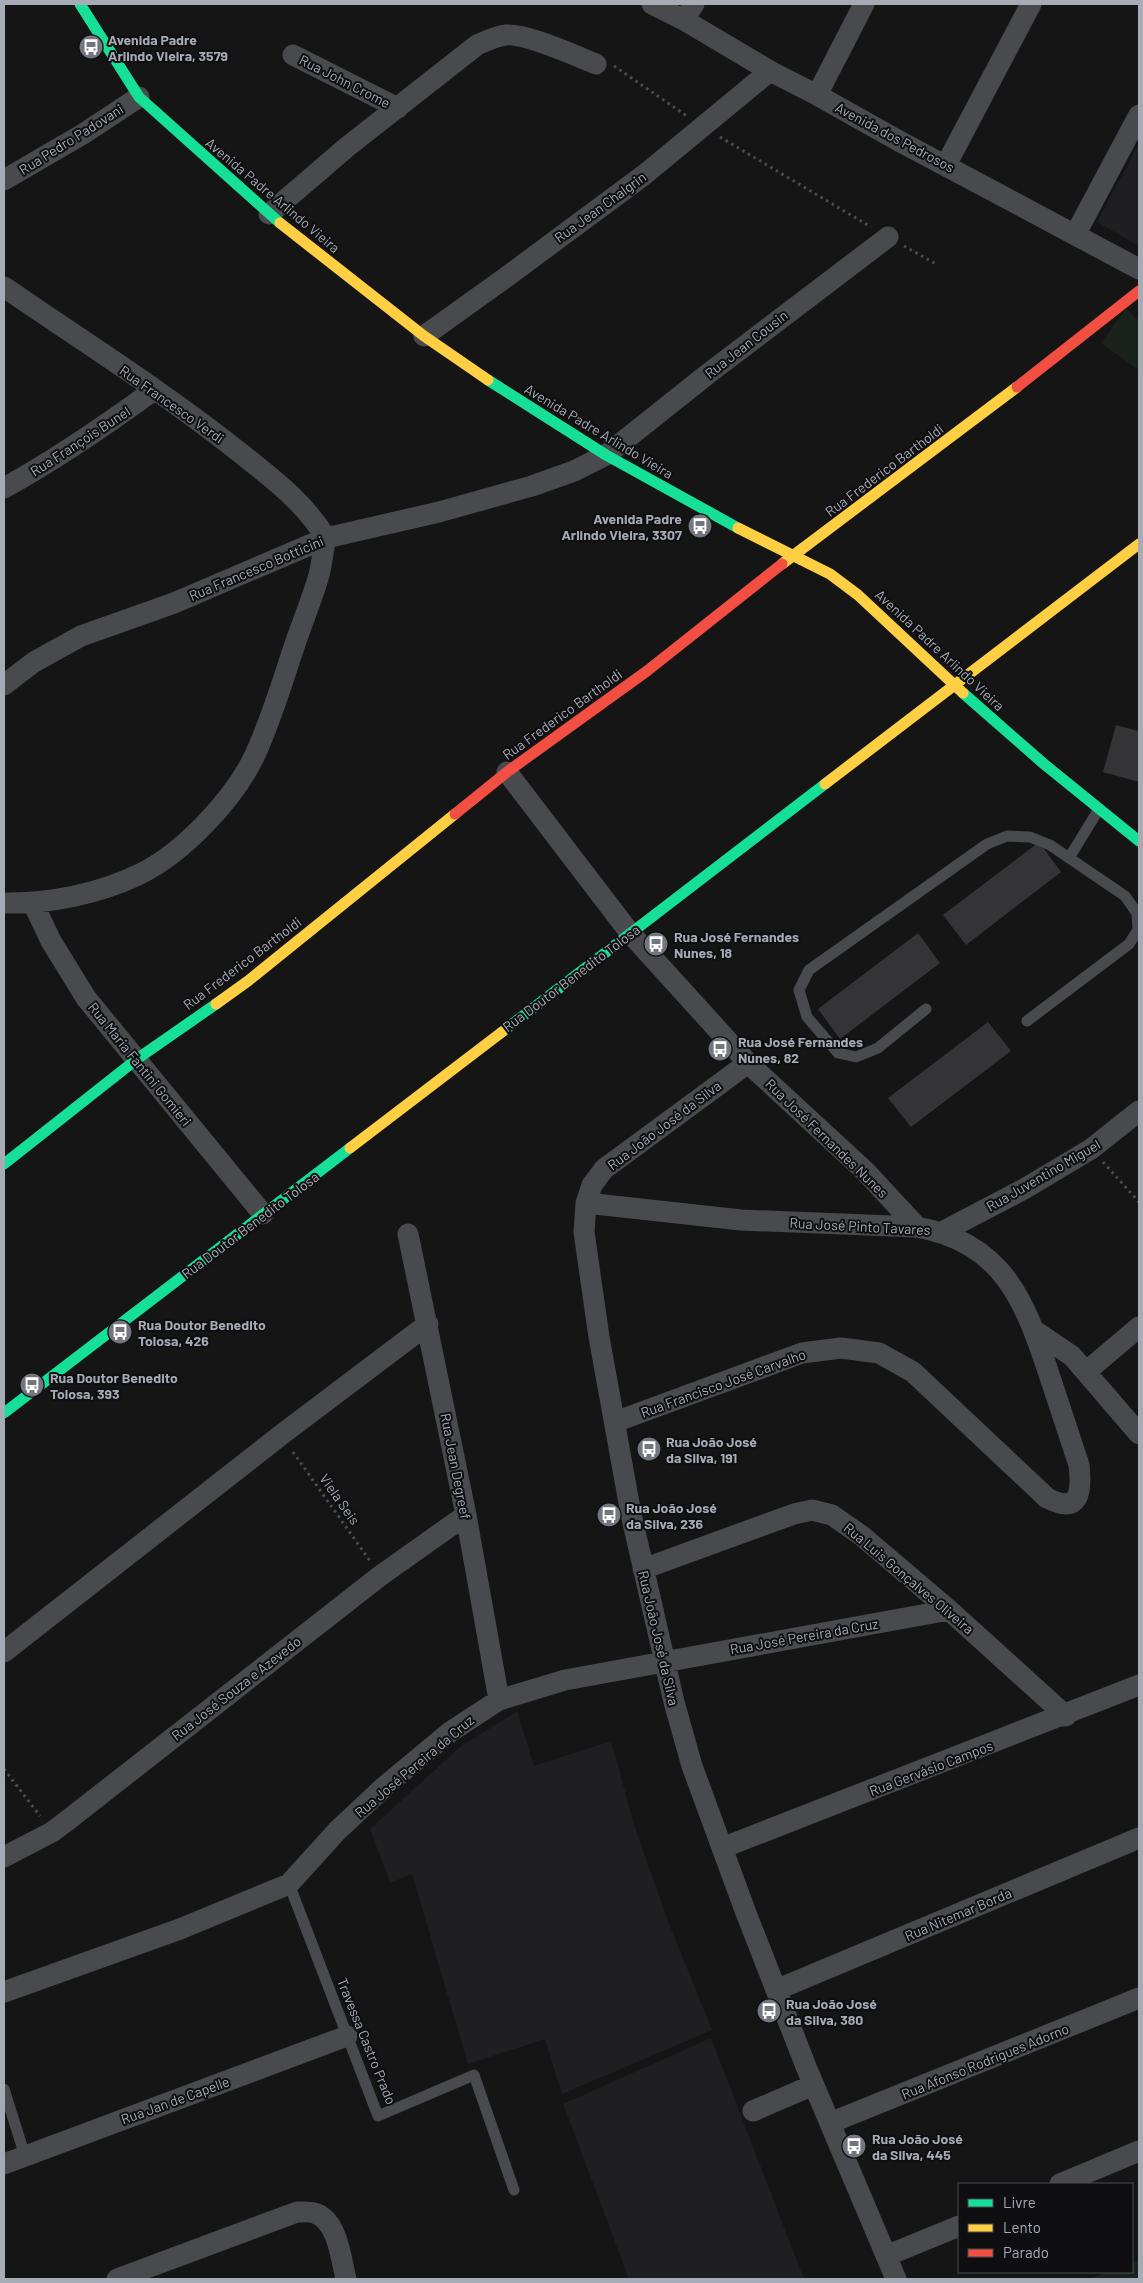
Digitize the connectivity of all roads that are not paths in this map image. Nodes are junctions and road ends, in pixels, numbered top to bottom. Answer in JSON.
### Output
{"nodes":[{"id":1,"x":80,"y":4,"type":"edge"},
{"id":2,"x":652,"y":4,"type":"edge"},
{"id":3,"x":864,"y":4,"type":"edge"},
{"id":4,"x":1031,"y":4,"type":"edge"},
{"id":5,"x":689,"y":12,"type":"edge"},
{"id":6,"x":293,"y":55,"type":"dead end"},
{"id":7,"x":596,"y":64,"type":"road end"},
{"id":8,"x":770,"y":71,"type":"junction"},
{"id":9,"x":817,"y":94,"type":"junction"},
{"id":10,"x":139,"y":97,"type":"junction"},
{"id":11,"x":398,"y":108,"type":"junction"},
{"id":12,"x":1139,"y":115,"type":"edge"},
{"id":13,"x":946,"y":165,"type":"junction"},
{"id":14,"x":4,"y":180,"type":"edge"},
{"id":15,"x":269,"y":214,"type":"junction"},
{"id":16,"x":1075,"y":235,"type":"junction"},
{"id":17,"x":888,"y":237,"type":"road end"},
{"id":18,"x":1139,"y":269,"type":"edge"},
{"id":19,"x":4,"y":287,"type":"edge"},
{"id":20,"x":1139,"y":291,"type":"edge"},
{"id":21,"x":424,"y":336,"type":"junction"},
{"id":22,"x":154,"y":390,"type":"junction"},
{"id":23,"x":606,"y":456,"type":"junction"},
{"id":24,"x":4,"y":488,"type":"edge"},
{"id":25,"x":326,"y":538,"type":"junction"},
{"id":26,"x":1139,"y":544,"type":"edge"},
{"id":27,"x":793,"y":556,"type":"junction"},
{"id":28,"x":4,"y":685,"type":"edge"},
{"id":29,"x":954,"y":685,"type":"junction"},
{"id":30,"x":507,"y":772,"type":"junction"},
{"id":31,"x":1099,"y":809,"type":"junction"},
{"id":32,"x":1139,"y":841,"type":"edge"},
{"id":33,"x":1069,"y":858,"type":"junction"},
{"id":34,"x":4,"y":903,"type":"edge"},
{"id":35,"x":33,"y":903,"type":"junction"},
{"id":36,"x":630,"y":933,"type":"junction"},
{"id":37,"x":926,"y":1010,"type":"dead end"},
{"id":38,"x":1027,"y":1021,"type":"dead end"},
{"id":39,"x":137,"y":1059,"type":"junction"},
{"id":40,"x":748,"y":1063,"type":"junction"},
{"id":41,"x":1139,"y":1111,"type":"edge"},
{"id":42,"x":4,"y":1164,"type":"edge"},
{"id":43,"x":586,"y":1203,"type":"junction"},
{"id":44,"x":263,"y":1214,"type":"junction"},
{"id":45,"x":917,"y":1227,"type":"junction"},
{"id":46,"x":942,"y":1232,"type":"junction"},
{"id":47,"x":408,"y":1234,"type":"dead end"},
{"id":48,"x":428,"y":1324,"type":"junction"},
{"id":49,"x":1139,"y":1327,"type":"edge"},
{"id":50,"x":1035,"y":1331,"type":"junction"},
{"id":51,"x":1087,"y":1371,"type":"junction"},
{"id":52,"x":4,"y":1413,"type":"edge"},
{"id":53,"x":615,"y":1422,"type":"junction"},
{"id":54,"x":1139,"y":1434,"type":"edge"},
{"id":55,"x":1047,"y":1498,"type":"joint"},
{"id":56,"x":466,"y":1515,"type":"junction"},
{"id":57,"x":643,"y":1569,"type":"junction"},
{"id":58,"x":949,"y":1610,"type":"junction"},
{"id":59,"x":4,"y":1652,"type":"edge"},
{"id":60,"x":665,"y":1662,"type":"junction"},
{"id":61,"x":1139,"y":1685,"type":"edge"},
{"id":62,"x":499,"y":1700,"type":"junction"},
{"id":63,"x":1066,"y":1716,"type":"junction"},
{"id":64,"x":1139,"y":1838,"type":"edge"},
{"id":65,"x":722,"y":1848,"type":"junction"},
{"id":66,"x":4,"y":1857,"type":"edge"},
{"id":67,"x":289,"y":1884,"type":"junction"},
{"id":68,"x":776,"y":1990,"type":"junction"},
{"id":69,"x":4,"y":1992,"type":"edge"},
{"id":70,"x":1139,"y":1998,"type":"edge"},
{"id":71,"x":347,"y":2036,"type":"junction"},
{"id":72,"x":813,"y":2084,"type":"junction"},
{"id":73,"x":4,"y":2089,"type":"edge"},
{"id":74,"x":753,"y":2111,"type":"dead end"},
{"id":75,"x":830,"y":2123,"type":"junction"},
{"id":76,"x":1139,"y":2151,"type":"edge"},
{"id":77,"x":26,"y":2156,"type":"junction"},
{"id":78,"x":4,"y":2164,"type":"edge"},
{"id":79,"x":1062,"y":2183,"type":"edge"},
{"id":80,"x":514,"y":2190,"type":"dead end"},
{"id":81,"x":958,"y":2226,"type":"edge"},
{"id":82,"x":886,"y":2256,"type":"junction"},
{"id":83,"x":117,"y":2279,"type":"edge"},
{"id":84,"x":346,"y":2279,"type":"edge"},
{"id":85,"x":896,"y":2279,"type":"edge"}],
"edges":[{"from":1,"to":10,"type":"street","name":"Avenida Padre Arlindo Vieira"},
{"from":2,"to":5,"type":"street","name":"Avenida dos Pedrosos"},
{"from":3,"to":9,"type":"street"},
{"from":4,"to":13,"type":"street"},
{"from":5,"to":8,"type":"street","name":"Avenida dos Pedrosos"},
{"from":6,"to":11,"type":"street","name":"Rua John Crome"},
{"from":7,"to":11,"type":"street"},
{"from":8,"to":9,"type":"street","name":"Avenida dos Pedrosos"},
{"from":8,"to":21,"type":"street","name":"Rua Jean Chalgrin"},
{"from":9,"to":13,"type":"street","name":"Avenida dos Pedrosos"},
{"from":10,"to":14,"type":"street","name":"Rua Pedro Padovani"},
{"from":10,"to":15,"type":"street","name":"Avenida Padre Arlindo Vieira"},
{"from":11,"to":15,"type":"street"},
{"from":12,"to":16,"type":"street"},
{"from":13,"to":16,"type":"street","name":"Avenida dos Pedrosos"},
{"from":15,"to":21,"type":"street","name":"Avenida Padre Arlindo Vieira"},
{"from":16,"to":18,"type":"street","name":"Avenida dos Pedrosos"},
{"from":17,"to":23,"type":"street","name":"Rua Jean Cousin"},
{"from":19,"to":22,"type":"street","name":"Rua Francesco Verdi"},
{"from":20,"to":27,"type":"street","name":"Rua Frederico Bartholdi"},
{"from":21,"to":23,"type":"street","name":"Avenida Padre Arlindo Vieira"},
{"from":22,"to":24,"type":"street","name":"Rua François Bunel"},
{"from":22,"to":25,"type":"street","name":"Rua Francesco Verdi"},
{"from":23,"to":25,"type":"street","name":"Rua Francesco Botticini"},
{"from":23,"to":27,"type":"street","name":"Avenida Padre Arlindo Vieira"},
{"from":25,"to":28,"type":"street","name":"Rua Francesco Botticini"},
{"from":25,"to":35,"type":"street"},
{"from":26,"to":29,"type":"street","name":"Rua Doutor Benedito Tolosa"},
{"from":27,"to":29,"type":"street","name":"Avenida Padre Arlindo Vieira"},
{"from":27,"to":30,"type":"street","name":"Rua Frederico Bartholdi"},
{"from":29,"to":31,"type":"street","name":"Avenida Padre Arlindo Vieira"},
{"from":29,"to":36,"type":"street","name":"Rua Doutor Benedito Tolosa"},
{"from":30,"to":36,"type":"street","name":"Rua José Fernandes Nunes"},
{"from":30,"to":39,"type":"street","name":"Rua Frederico Bartholdi"},
{"from":31,"to":32,"type":"street","name":"Avenida Padre Arlindo Vieira"},
{"from":31,"to":33,"type":"lane"},
{"from":33,"to":37,"type":"lane"},
{"from":33,"to":38,"type":"lane"},
{"from":34,"to":35,"type":"street"},
{"from":35,"to":39,"type":"street","name":"Rua Maria Fantini Gomieri"},
{"from":36,"to":40,"type":"street","name":"Rua José Fernandes Nunes"},
{"from":36,"to":44,"type":"street","name":"Rua Doutor Benedito Tolosa"},
{"from":39,"to":42,"type":"street","name":"Rua Frederico Bartholdi"},
{"from":39,"to":44,"type":"street","name":"Rua Maria Fantini Gomieri"},
{"from":40,"to":43,"type":"street","name":"Rua João José da Silva"},
{"from":40,"to":45,"type":"street","name":"Rua José Fernandes Nunes"},
{"from":41,"to":46,"type":"street","name":"Rua Juventino Miguel"},
{"from":43,"to":45,"type":"street","name":"Rua José Pinto Tavares"},
{"from":43,"to":53,"type":"street","name":"Rua João José da Silva"},
{"from":44,"to":52,"type":"street","name":"Rua Doutor Benedito Tolosa"},
{"from":45,"to":46,"type":"street","name":"Rua José Pinto Tavares"},
{"from":46,"to":50,"type":"street","name":"Rua José Pinto Tavares"},
{"from":47,"to":48,"type":"street","name":"Rua Jean Degreef"},
{"from":48,"to":56,"type":"street","name":"Rua Jean Degreef"},
{"from":48,"to":59,"type":"street"},
{"from":49,"to":51,"type":"street"},
{"from":50,"to":51,"type":"street"},
{"from":50,"to":55,"type":"street","name":"Rua José Pinto Tavares"},
{"from":51,"to":54,"type":"street"},
{"from":53,"to":55,"type":"street","name":"Rua Francisco José Carvalho"},
{"from":53,"to":57,"type":"street","name":"Rua João José da Silva"},
{"from":56,"to":62,"type":"street","name":"Rua Jean Degreef"},
{"from":56,"to":66,"type":"street","name":"Rua José Souza e Azevedo"},
{"from":57,"to":58,"type":"street","name":"Rua Luis Gonçalves Oliveira"},
{"from":57,"to":60,"type":"street","name":"Rua João José da Silva"},
{"from":58,"to":60,"type":"street","name":"Rua José Pereira da Cruz"},
{"from":58,"to":63,"type":"street","name":"Rua Luis Gonçalves Oliveira"},
{"from":60,"to":62,"type":"street","name":"Rua José Pereira da Cruz"},
{"from":60,"to":65,"type":"street","name":"Rua João José da Silva"},
{"from":61,"to":63,"type":"street","name":"Rua Gervásio Campos"},
{"from":62,"to":67,"type":"street","name":"Rua José Pereira da Cruz"},
{"from":63,"to":65,"type":"street","name":"Rua Gervásio Campos"},
{"from":64,"to":68,"type":"street","name":"Rua Nitemar Borda"},
{"from":65,"to":68,"type":"street","name":"Rua João José da Silva"},
{"from":67,"to":69,"type":"street","name":"Rua José Pereira da Cruz"},
{"from":67,"to":71,"type":"lane","name":"Travessa Castro Prado"},
{"from":68,"to":72,"type":"street","name":"Rua João José da Silva"},
{"from":70,"to":75,"type":"street","name":"Rua Afonso Rodrigues Adorno"},
{"from":71,"to":77,"type":"street","name":"Rua Jan de Capelle"},
{"from":71,"to":80,"type":"lane","name":"Travessa Castro Prado"},
{"from":72,"to":74,"type":"street"},
{"from":72,"to":75,"type":"street","name":"Rua João José da Silva"},
{"from":73,"to":77,"type":"lane"},
{"from":75,"to":82,"type":"street","name":"Rua João José da Silva"},
{"from":76,"to":79,"type":"street"},
{"from":77,"to":78,"type":"street","name":"Rua Jan de Capelle"},
{"from":81,"to":82,"type":"street"},
{"from":82,"to":85,"type":"street","name":"Rua João José da Silva"},
{"from":83,"to":84,"type":"street"}]}
